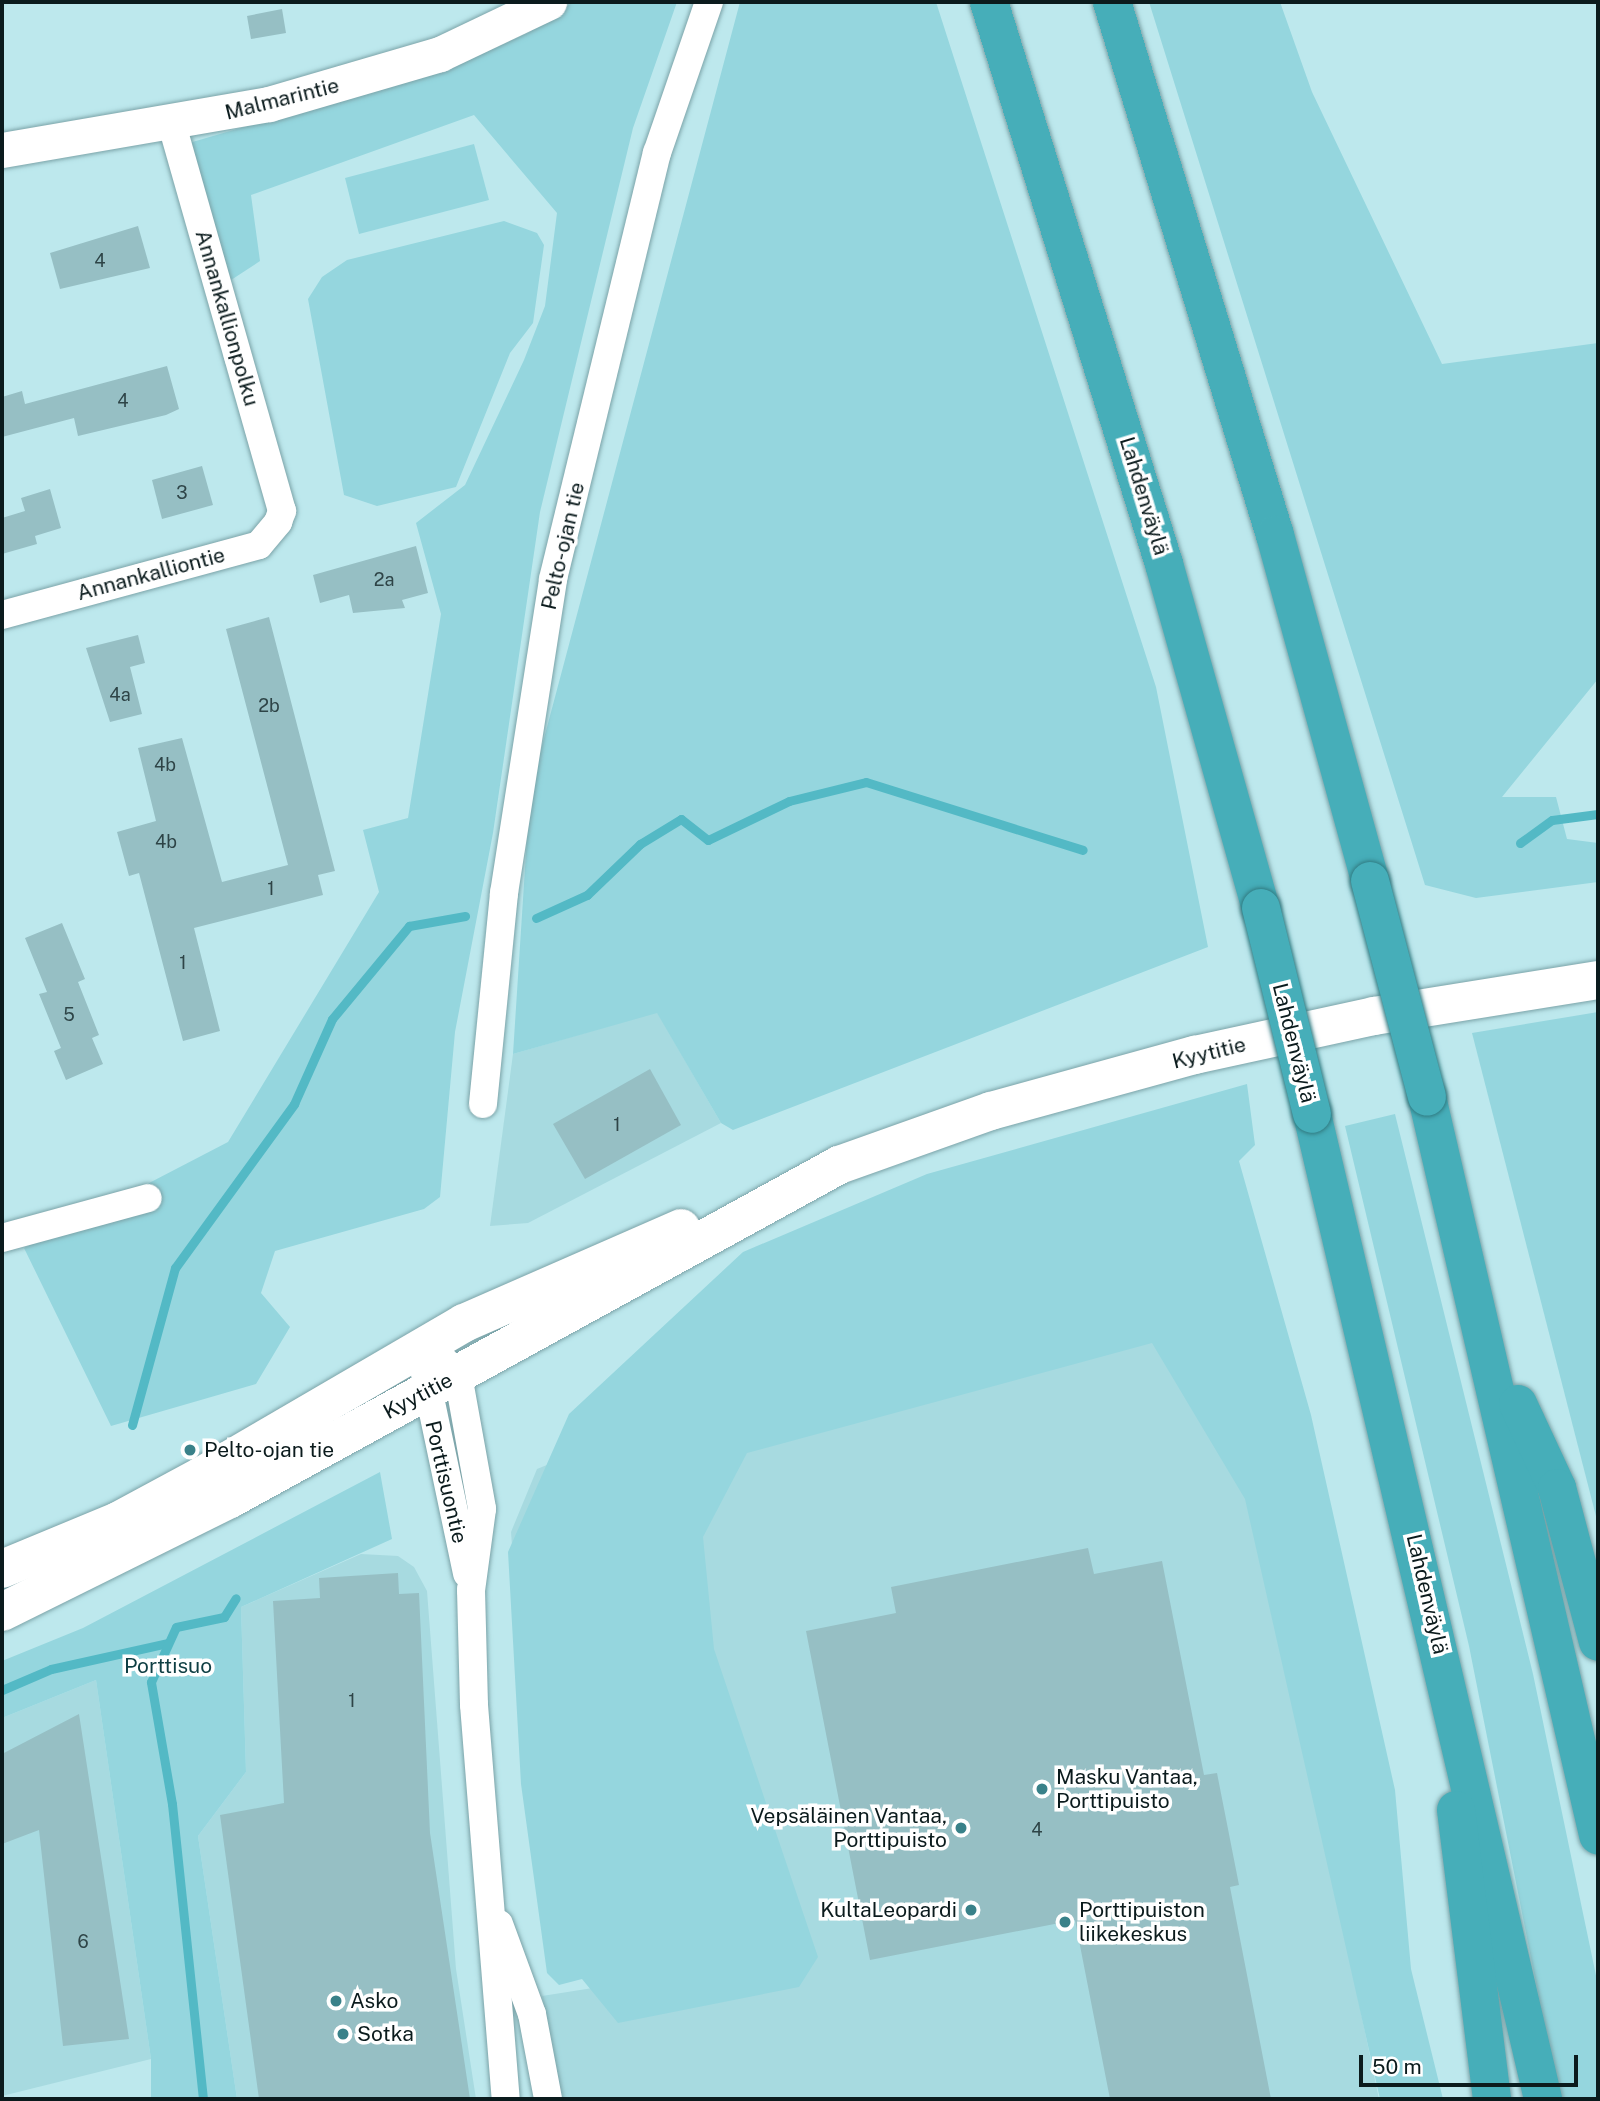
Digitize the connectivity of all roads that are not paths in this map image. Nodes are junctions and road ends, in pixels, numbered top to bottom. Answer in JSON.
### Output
{"nodes":[{"id":1,"x":549,"y":2,"type":"edge"},
{"id":2,"x":709,"y":2,"type":"edge"},
{"id":3,"x":989,"y":2,"type":"edge"},
{"id":4,"x":1112,"y":2,"type":"edge"},
{"id":5,"x":172,"y":125,"type":"junction"},
{"id":6,"x":2,"y":150,"type":"edge"},
{"id":7,"x":282,"y":511,"type":"joint"},
{"id":8,"x":2,"y":615,"type":"edge"},
{"id":9,"x":1598,"y":979,"type":"edge"},
{"id":10,"x":483,"y":1104,"type":"dead end"},
{"id":11,"x":830,"y":1169,"type":"junction"},
{"id":12,"x":148,"y":1198,"type":"dead end"},
{"id":13,"x":2,"y":1238,"type":"edge"},
{"id":14,"x":1487,"y":1339,"type":"junction"},
{"id":15,"x":427,"y":1343,"type":"junction"},
{"id":16,"x":458,"y":1375,"type":"junction"},
{"id":17,"x":424,"y":1393,"type":"junction"},
{"id":18,"x":2,"y":1569,"type":"edge"},
{"id":19,"x":471,"y":1590,"type":"junction"},
{"id":20,"x":2,"y":1612,"type":"edge"},
{"id":21,"x":1598,"y":1643,"type":"edge"},
{"id":22,"x":1443,"y":1662,"type":"junction"},
{"id":23,"x":1598,"y":1835,"type":"edge"},
{"id":24,"x":492,"y":1904,"type":"junction"},
{"id":25,"x":506,"y":2099,"type":"edge"},
{"id":26,"x":548,"y":2099,"type":"edge"},
{"id":27,"x":1492,"y":2099,"type":"edge"},
{"id":28,"x":1542,"y":2099,"type":"edge"}],
"edges":[{"from":1,"to":5,"type":"street","name":"Malmarintie"},
{"from":2,"to":10,"type":"street","name":"Pelto-ojan tie"},
{"from":3,"to":22,"type":"highway","name":"Lahdenväylä","bridge":true},
{"from":4,"to":14,"type":"highway","bridge":true},
{"from":5,"to":6,"type":"street","name":"Malmarintie"},
{"from":5,"to":7,"type":"street","name":"Annankallionpolku"},
{"from":7,"to":8,"type":"street","name":"Annankalliontie"},
{"from":9,"to":11,"type":"main road","name":"Kyytitie"},
{"from":11,"to":15,"type":"main road","name":"Kyytitie"},
{"from":11,"to":16,"type":"main road","name":"Kyytitie"},
{"from":12,"to":13,"type":"street"},
{"from":14,"to":21,"type":"highway"},
{"from":14,"to":23,"type":"highway"},
{"from":15,"to":16,"type":"street"},
{"from":15,"to":17,"type":"street","name":"Porttisuontie"},
{"from":15,"to":18,"type":"main road","name":"Kyytitie"},
{"from":16,"to":17,"type":"main road","name":"Kyytitie"},
{"from":16,"to":19,"type":"street","name":"Porttisuontie"},
{"from":17,"to":19,"type":"street","name":"Porttisuontie"},
{"from":17,"to":20,"type":"main road","name":"Kyytitie"},
{"from":19,"to":24,"type":"street","name":"Porttisuontie"},
{"from":22,"to":27,"type":"highway"},
{"from":22,"to":28,"type":"highway","name":"Lahdenväylä"},
{"from":24,"to":25,"type":"street","name":"Porttisuontie"},
{"from":24,"to":26,"type":"street","name":"Porttisuontie"}]}
